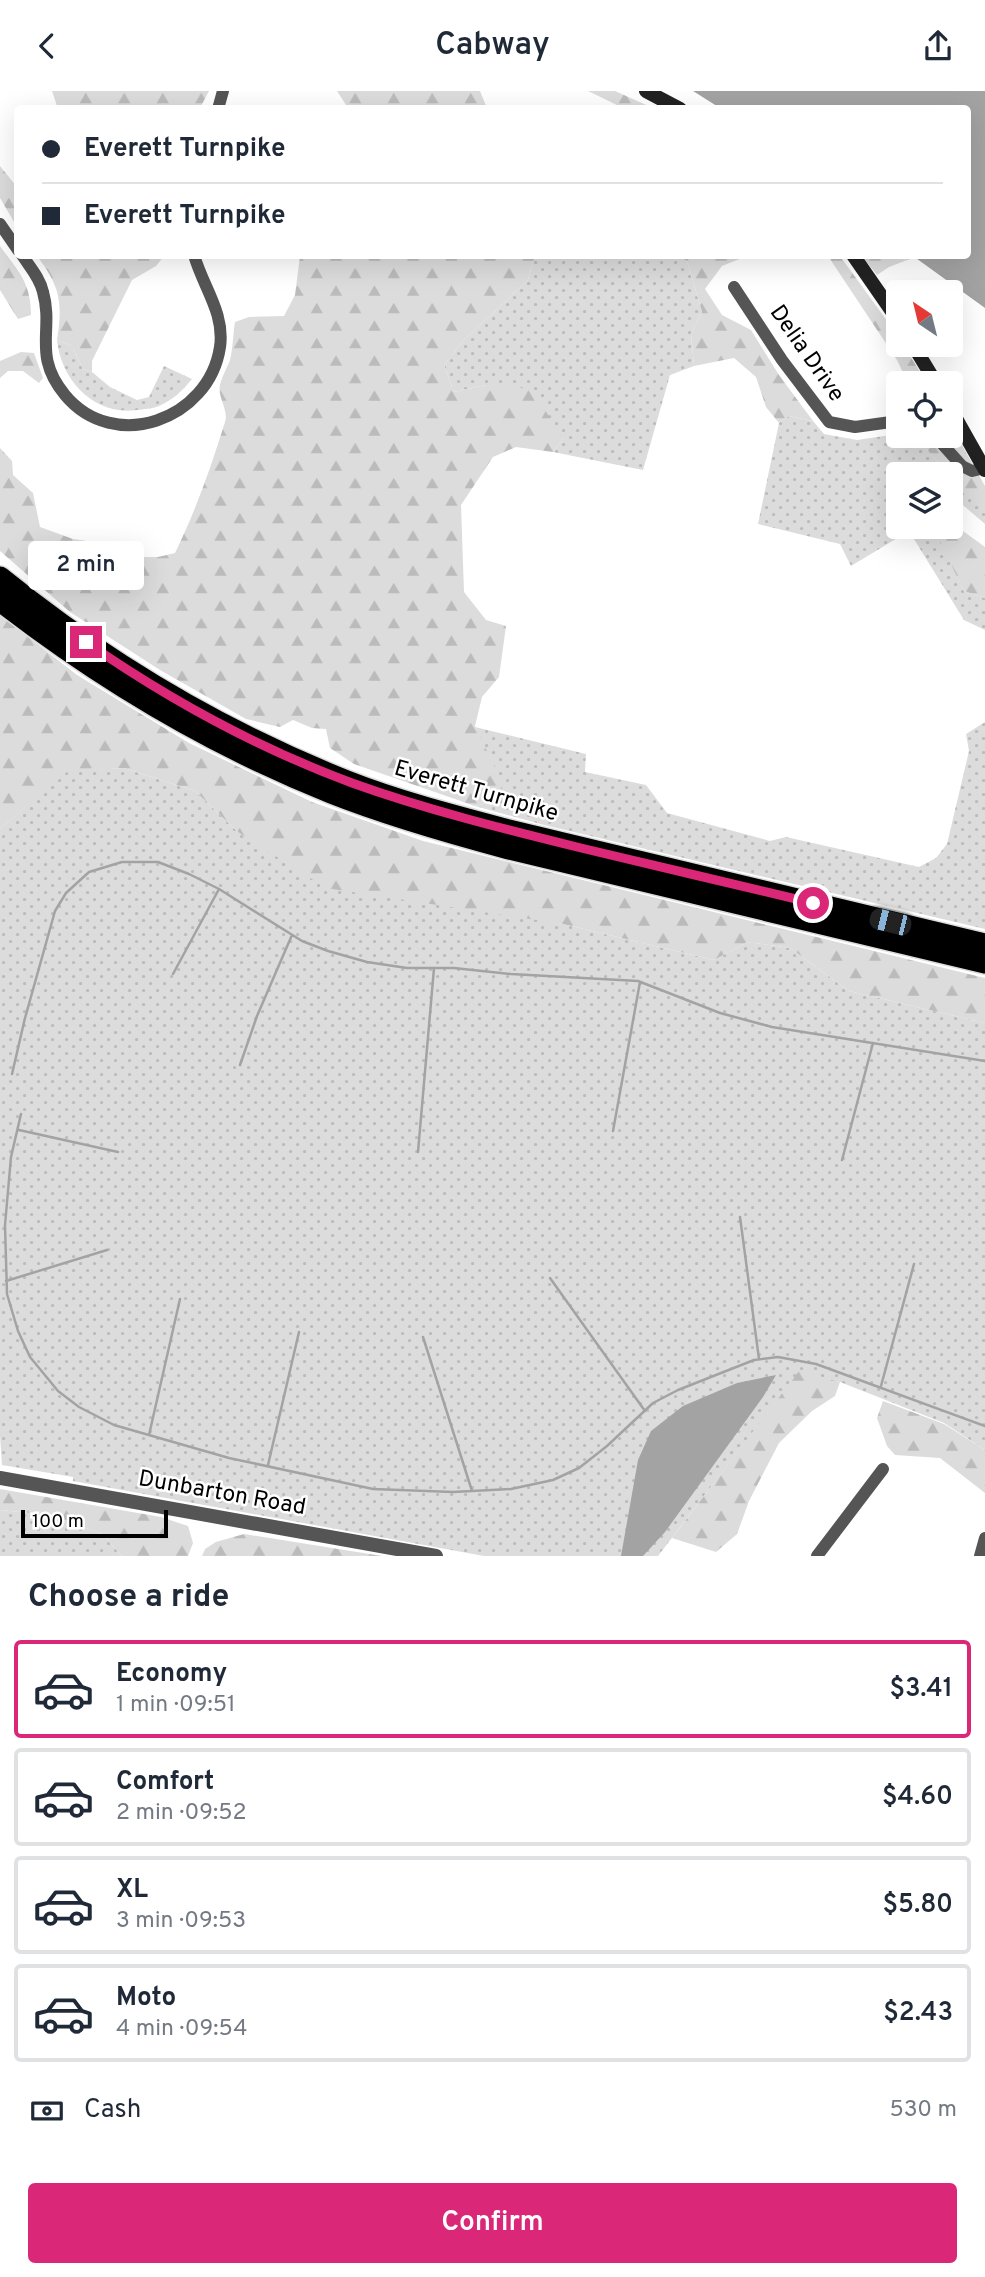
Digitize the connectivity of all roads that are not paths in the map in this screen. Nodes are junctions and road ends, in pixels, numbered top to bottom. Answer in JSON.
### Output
{"nodes":[{"id":1,"x":646,"y":91,"type":"edge"},
{"id":2,"x":672,"y":105,"type":"edge"},
{"id":3,"x":0,"y":224,"type":"edge"},
{"id":4,"x":14,"y":244,"type":"edge"},
{"id":5,"x":25,"y":259,"type":"edge"},
{"id":6,"x":196,"y":259,"type":"edge"},
{"id":7,"x":856,"y":259,"type":"edge"},
{"id":8,"x":734,"y":287,"type":"dead end"},
{"id":9,"x":886,"y":303,"type":"edge"},
{"id":10,"x":886,"y":423,"type":"edge"},
{"id":11,"x":963,"y":431,"type":"edge"},
{"id":12,"x":946,"y":448,"type":"edge"},
{"id":13,"x":984,"y":469,"type":"edge"},
{"id":14,"x":0,"y":577,"type":"edge"},
{"id":15,"x":0,"y":601,"type":"edge"},
{"id":16,"x":985,"y":944,"type":"edge"},
{"id":17,"x":985,"y":963,"type":"edge"},
{"id":18,"x":883,"y":1469,"type":"dead end"},
{"id":19,"x":0,"y":1478,"type":"edge"},
{"id":20,"x":985,"y":1538,"type":"edge"},
{"id":21,"x":436,"y":1556,"type":"edge"},
{"id":22,"x":817,"y":1556,"type":"edge"},
{"id":23,"x":980,"y":1556,"type":"edge"}],
"edges":[{"from":1,"to":2,"type":"main road"},
{"from":3,"to":4,"type":"street"},
{"from":5,"to":6,"type":"street"},
{"from":7,"to":9,"type":"main road"},
{"from":8,"to":10,"type":"street","name":"Delia Drive"},
{"from":11,"to":13,"type":"main road"},
{"from":12,"to":13,"type":"street"},
{"from":14,"to":16,"type":"highway","name":"Everett Turnpike"},
{"from":15,"to":17,"type":"highway","name":"Everett Turnpike"},
{"from":18,"to":22,"type":"street"},
{"from":19,"to":21,"type":"street","name":"Dunbarton Road"},
{"from":20,"to":23,"type":"street"}]}
